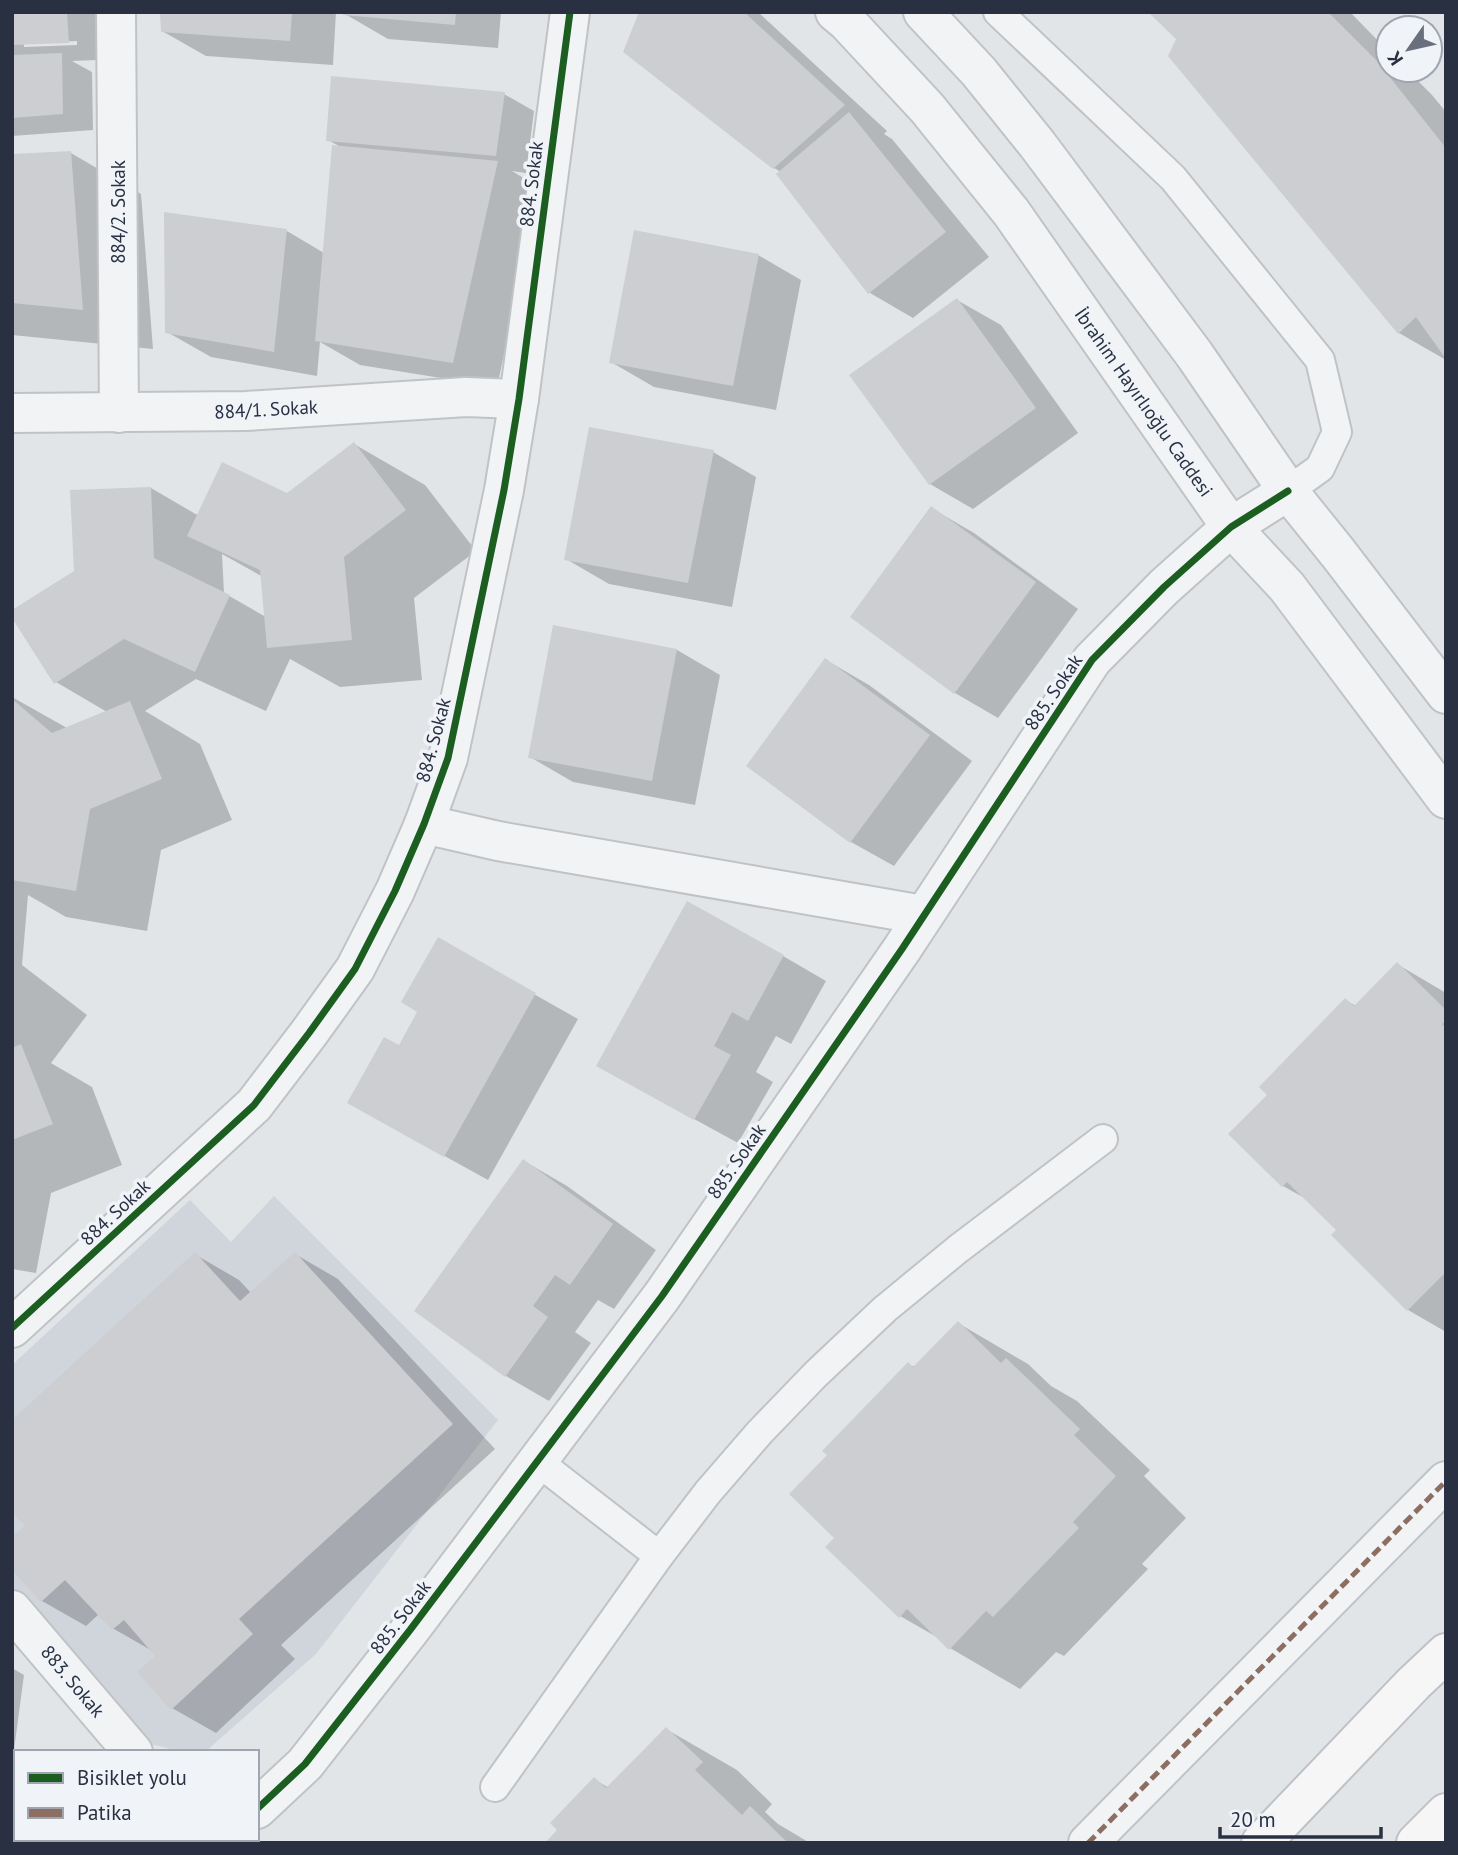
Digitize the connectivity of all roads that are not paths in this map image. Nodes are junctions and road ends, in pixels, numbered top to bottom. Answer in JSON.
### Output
{"nodes":[{"id":1,"x":117,"y":12,"type":"edge"},
{"id":2,"x":570,"y":12,"type":"edge"},
{"id":3,"x":923,"y":12,"type":"edge"},
{"id":4,"x":998,"y":12,"type":"edge"},
{"id":5,"x":846,"y":16,"type":"edge"},
{"id":6,"x":519,"y":399,"type":"junction"},
{"id":7,"x":12,"y":413,"type":"edge"},
{"id":8,"x":118,"y":413,"type":"junction"},
{"id":9,"x":1288,"y":491,"type":"junction"},
{"id":10,"x":1231,"y":527,"type":"junction"},
{"id":11,"x":1446,"y":694,"type":"edge"},
{"id":12,"x":1446,"y":799,"type":"edge"},
{"id":13,"x":424,"y":824,"type":"junction"},
{"id":14,"x":923,"y":915,"type":"junction"},
{"id":15,"x":1103,"y":1139,"type":"dead end"},
{"id":16,"x":12,"y":1328,"type":"edge"},
{"id":17,"x":537,"y":1461,"type":"junction"},
{"id":18,"x":1446,"y":1481,"type":"edge"},
{"id":19,"x":659,"y":1556,"type":"junction"},
{"id":20,"x":12,"y":1610,"type":"edge"},
{"id":21,"x":1446,"y":1653,"type":"edge"},
{"id":22,"x":132,"y":1750,"type":"edge"},
{"id":23,"x":495,"y":1787,"type":"dead end"},
{"id":24,"x":259,"y":1807,"type":"edge"},
{"id":25,"x":1446,"y":1813,"type":"edge"},
{"id":26,"x":1088,"y":1843,"type":"edge"},
{"id":27,"x":1261,"y":1843,"type":"edge"},
{"id":28,"x":1416,"y":1843,"type":"edge"}],
"edges":[{"from":1,"to":8,"type":"street","name":"884/2. Sokak"},
{"from":2,"to":6,"type":"street","name":"884. Sokak"},
{"from":3,"to":9,"type":"street"},
{"from":4,"to":9,"type":"lane"},
{"from":5,"to":10,"type":"street","name":"İbrahim Hayırlıoğlu Caddesi"},
{"from":6,"to":8,"type":"street","name":"884/1. Sokak"},
{"from":6,"to":13,"type":"street","name":"884. Sokak"},
{"from":7,"to":8,"type":"street","name":"884/1. Sokak"},
{"from":9,"to":10,"type":"street","name":"885. Sokak"},
{"from":9,"to":11,"type":"street"},
{"from":10,"to":12,"type":"street","name":"İbrahim Hayırlıoğlu Caddesi"},
{"from":10,"to":14,"type":"street","name":"885. Sokak"},
{"from":13,"to":14,"type":"street"},
{"from":13,"to":16,"type":"street","name":"884. Sokak"},
{"from":14,"to":17,"type":"street","name":"885. Sokak"},
{"from":15,"to":19,"type":"lane"},
{"from":17,"to":19,"type":"lane"},
{"from":17,"to":24,"type":"street","name":"885. Sokak"},
{"from":18,"to":26,"type":"street"},
{"from":19,"to":23,"type":"lane"},
{"from":20,"to":22,"type":"street","name":"883. Sokak"},
{"from":21,"to":27,"type":"main road"},
{"from":25,"to":28,"type":"main road"}]}
